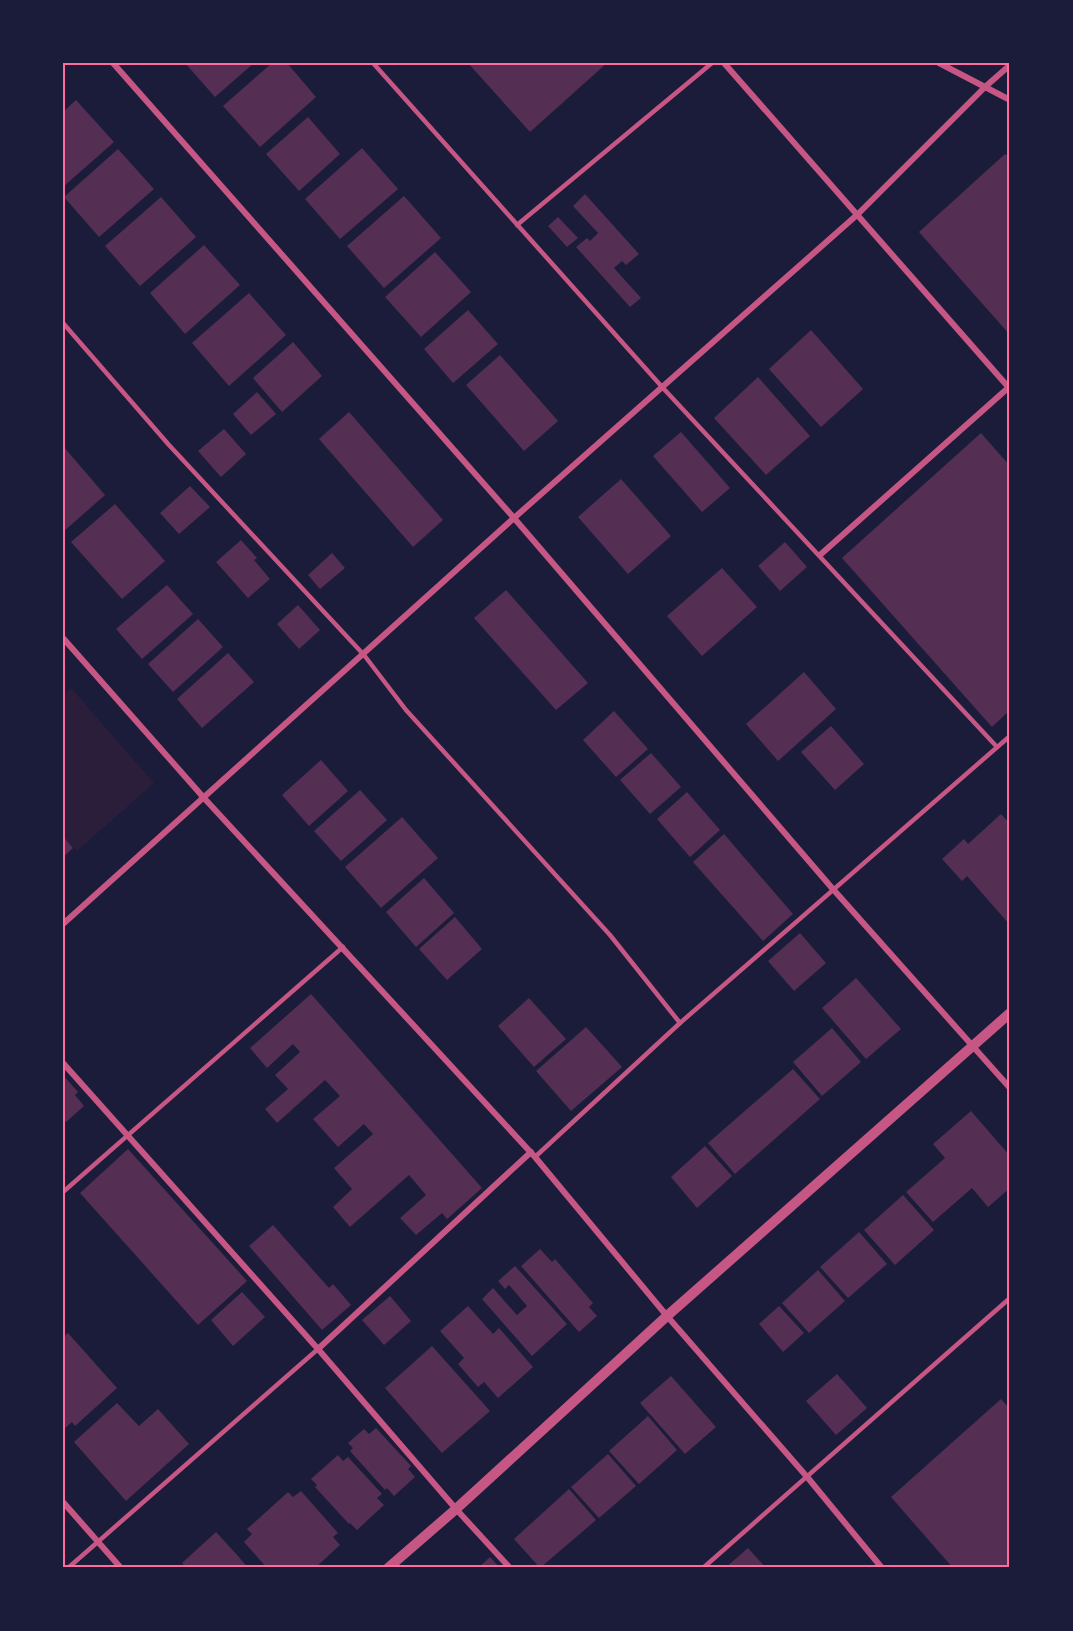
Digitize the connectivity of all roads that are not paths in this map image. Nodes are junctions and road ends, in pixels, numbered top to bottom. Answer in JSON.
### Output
{"nodes":[{"id":1,"x":112,"y":63,"type":"edge"},
{"id":2,"x":373,"y":63,"type":"edge"},
{"id":3,"x":712,"y":63,"type":"edge"},
{"id":4,"x":724,"y":63,"type":"edge"},
{"id":5,"x":939,"y":63,"type":"edge"},
{"id":6,"x":1010,"y":65,"type":"edge"},
{"id":7,"x":985,"y":87,"type":"junction"},
{"id":8,"x":1010,"y":100,"type":"edge"},
{"id":9,"x":858,"y":214,"type":"junction"},
{"id":10,"x":517,"y":225,"type":"junction"},
{"id":11,"x":63,"y":323,"type":"edge"},
{"id":12,"x":663,"y":388,"type":"junction"},
{"id":13,"x":1009,"y":388,"type":"edge"},
{"id":14,"x":514,"y":518,"type":"junction"},
{"id":15,"x":820,"y":555,"type":"junction"},
{"id":16,"x":63,"y":638,"type":"edge"},
{"id":17,"x":364,"y":655,"type":"junction"},
{"id":18,"x":1010,"y":736,"type":"edge"},
{"id":19,"x":996,"y":747,"type":"junction"},
{"id":20,"x":204,"y":798,"type":"junction"},
{"id":21,"x":832,"y":888,"type":"junction"},
{"id":22,"x":63,"y":924,"type":"edge"},
{"id":23,"x":343,"y":947,"type":"junction"},
{"id":24,"x":1010,"y":1012,"type":"edge"},
{"id":25,"x":680,"y":1023,"type":"junction"},
{"id":26,"x":974,"y":1046,"type":"junction"},
{"id":27,"x":63,"y":1064,"type":"edge"},
{"id":28,"x":1010,"y":1088,"type":"edge"},
{"id":29,"x":126,"y":1135,"type":"junction"},
{"id":30,"x":533,"y":1154,"type":"junction"},
{"id":31,"x":63,"y":1192,"type":"edge"},
{"id":32,"x":1010,"y":1298,"type":"edge"},
{"id":33,"x":667,"y":1316,"type":"junction"},
{"id":34,"x":318,"y":1349,"type":"junction"},
{"id":35,"x":808,"y":1478,"type":"junction"},
{"id":36,"x":63,"y":1502,"type":"edge"},
{"id":37,"x":456,"y":1509,"type":"junction"},
{"id":38,"x":98,"y":1541,"type":"junction"},
{"id":39,"x":68,"y":1568,"type":"edge"},
{"id":40,"x":121,"y":1568,"type":"edge"},
{"id":41,"x":388,"y":1568,"type":"edge"},
{"id":42,"x":510,"y":1568,"type":"edge"},
{"id":43,"x":703,"y":1568,"type":"edge"},
{"id":44,"x":882,"y":1568,"type":"edge"}],
"edges":[{"from":1,"to":14,"type":"street"},
{"from":2,"to":10,"type":"lane"},
{"from":3,"to":10,"type":"lane"},
{"from":4,"to":9,"type":"street"},
{"from":5,"to":7,"type":"street"},
{"from":6,"to":7,"type":"street"},
{"from":7,"to":8,"type":"street"},
{"from":7,"to":9,"type":"street"},
{"from":9,"to":12,"type":"street"},
{"from":9,"to":13,"type":"street"},
{"from":10,"to":12,"type":"lane"},
{"from":11,"to":17,"type":"lane"},
{"from":12,"to":14,"type":"street"},
{"from":12,"to":15,"type":"lane"},
{"from":13,"to":15,"type":"street"},
{"from":14,"to":17,"type":"street"},
{"from":14,"to":21,"type":"street"},
{"from":15,"to":19,"type":"lane"},
{"from":16,"to":20,"type":"street"},
{"from":17,"to":20,"type":"street"},
{"from":17,"to":25,"type":"lane"},
{"from":18,"to":19,"type":"lane"},
{"from":19,"to":21,"type":"lane"},
{"from":20,"to":22,"type":"street"},
{"from":20,"to":23,"type":"street"},
{"from":21,"to":25,"type":"lane"},
{"from":21,"to":26,"type":"street"},
{"from":23,"to":29,"type":"lane"},
{"from":23,"to":30,"type":"street"},
{"from":24,"to":26,"type":"street"},
{"from":25,"to":30,"type":"lane"},
{"from":26,"to":28,"type":"street"},
{"from":26,"to":33,"type":"street"},
{"from":27,"to":29,"type":"street"},
{"from":29,"to":31,"type":"lane"},
{"from":29,"to":34,"type":"street"},
{"from":30,"to":33,"type":"street"},
{"from":30,"to":34,"type":"street"},
{"from":32,"to":35,"type":"lane"},
{"from":33,"to":35,"type":"street"},
{"from":33,"to":37,"type":"street"},
{"from":34,"to":37,"type":"street"},
{"from":34,"to":38,"type":"lane"},
{"from":35,"to":43,"type":"lane"},
{"from":35,"to":44,"type":"street"},
{"from":36,"to":38,"type":"street"},
{"from":37,"to":41,"type":"street"},
{"from":37,"to":42,"type":"street"},
{"from":38,"to":39,"type":"lane"},
{"from":38,"to":40,"type":"street"}]}
